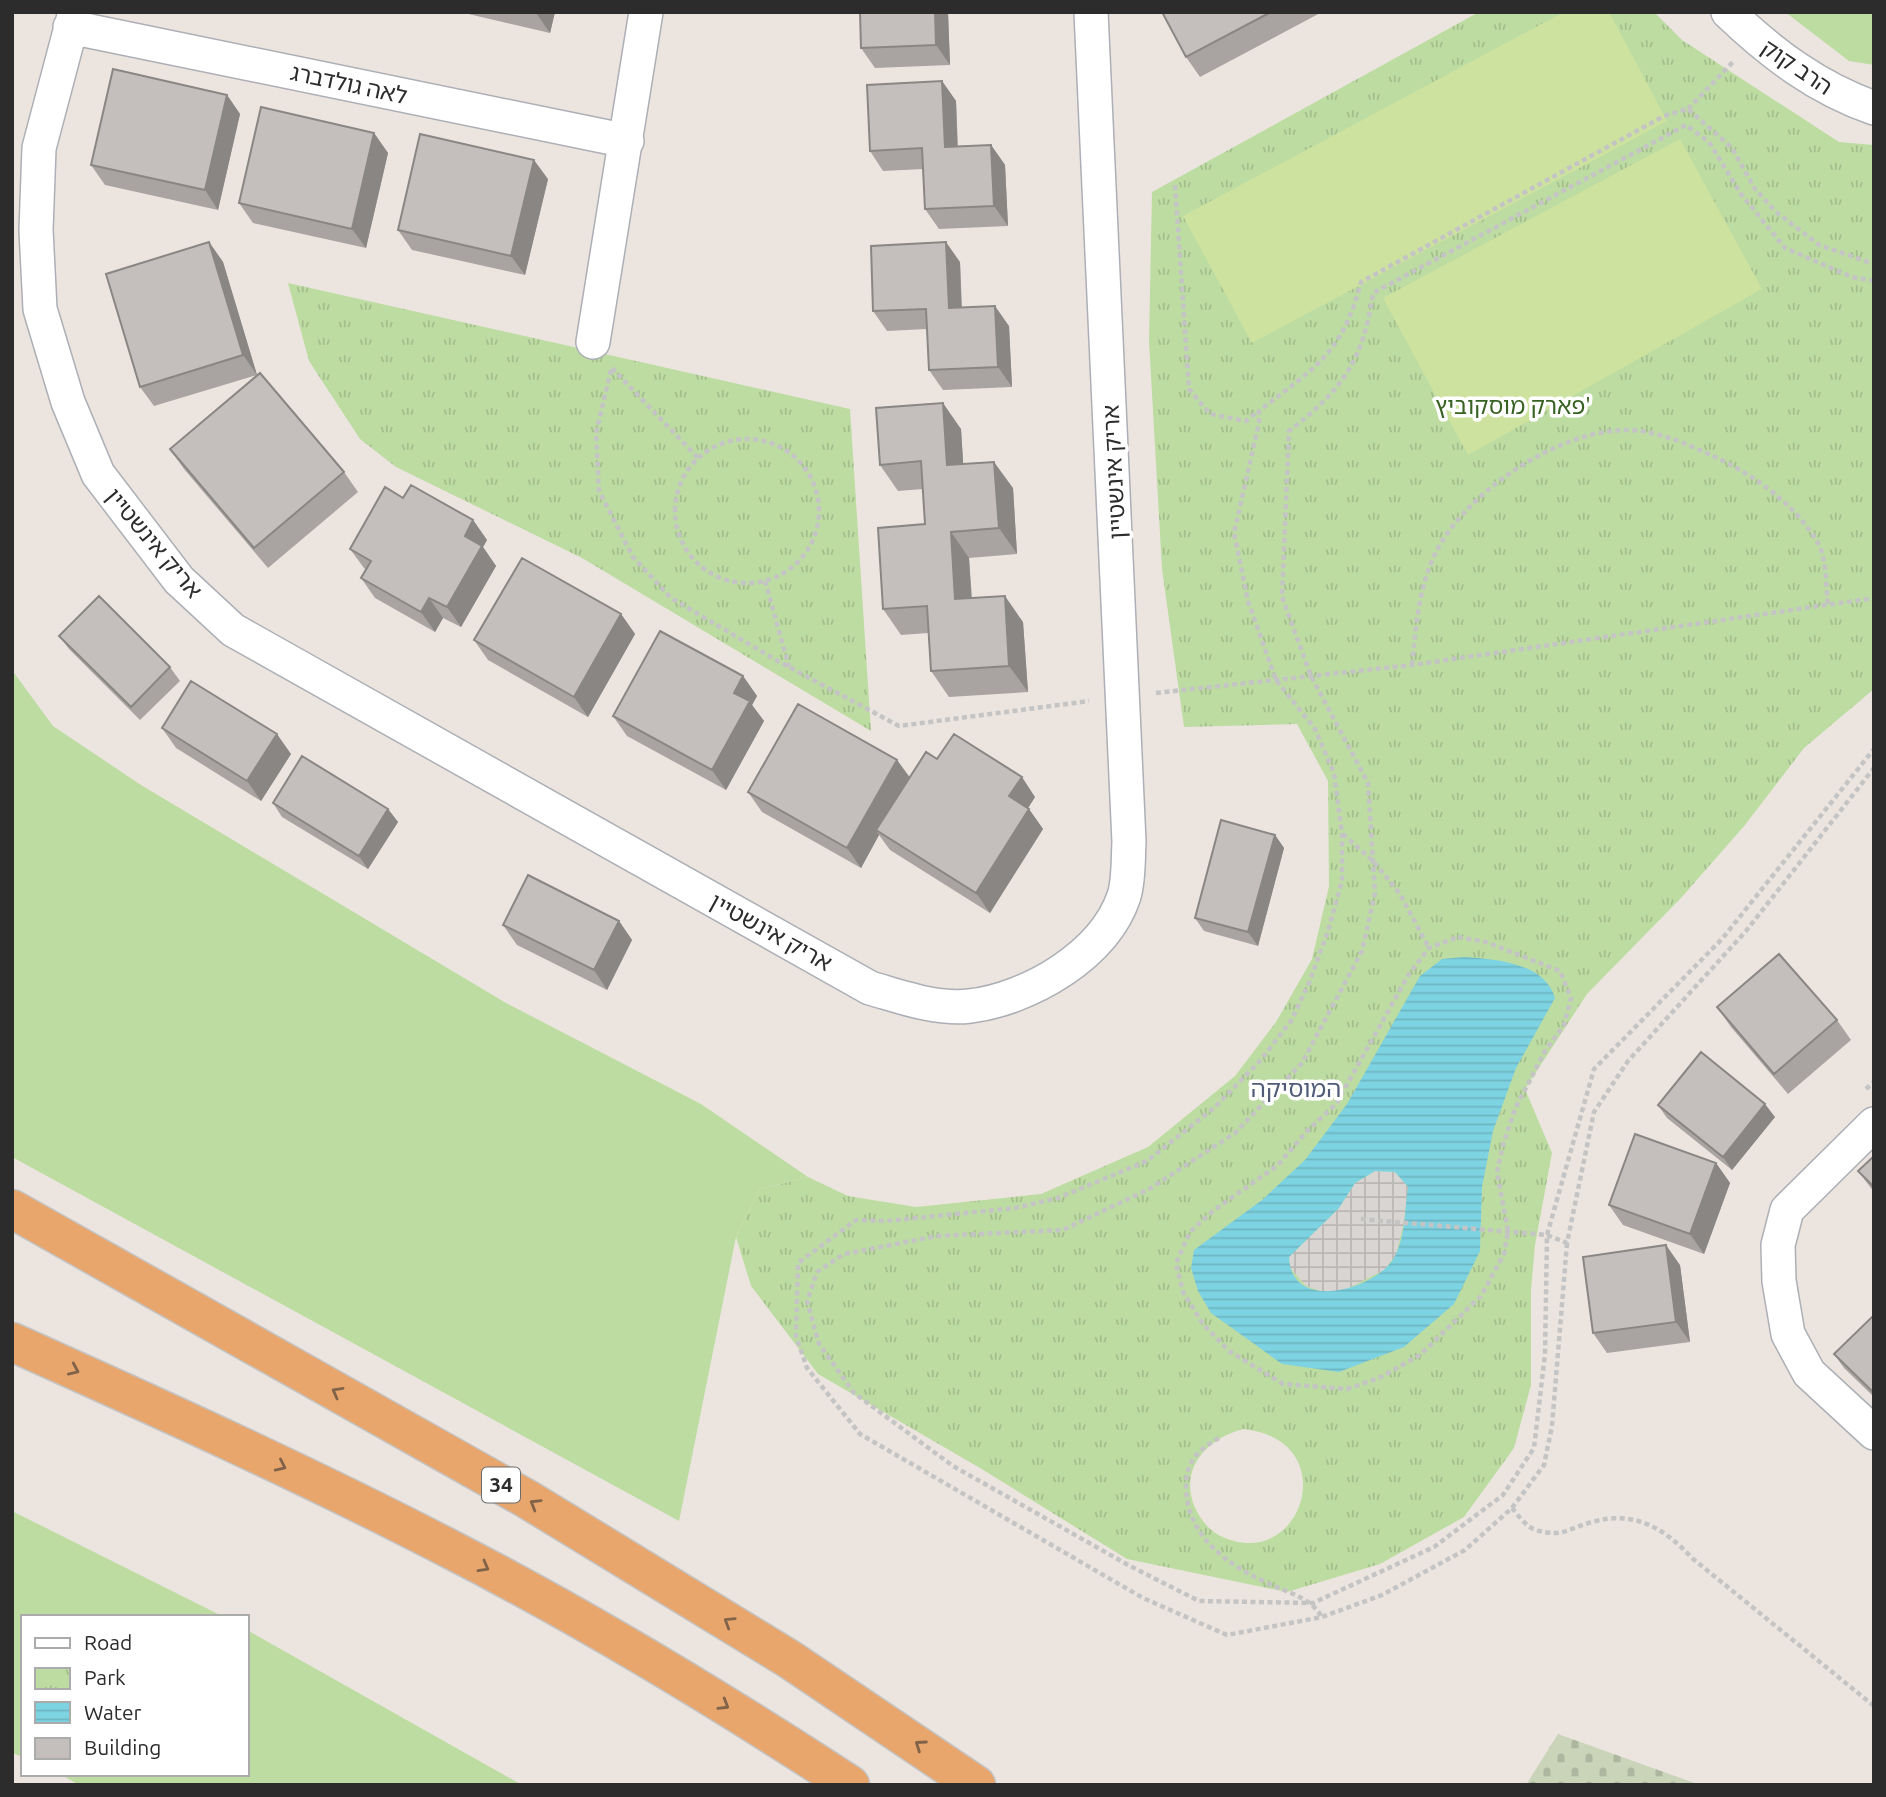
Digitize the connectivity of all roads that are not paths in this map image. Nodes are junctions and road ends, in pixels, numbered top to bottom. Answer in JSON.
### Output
{"nodes":[{"id":1,"x":646,"y":12,"type":"edge"},
{"id":2,"x":1091,"y":12,"type":"edge"},
{"id":3,"x":1728,"y":12,"type":"edge"},
{"id":4,"x":72,"y":20,"type":"edge"},
{"id":5,"x":1874,"y":108,"type":"edge"},
{"id":6,"x":627,"y":141,"type":"junction"},
{"id":7,"x":593,"y":342,"type":"road end"},
{"id":8,"x":1874,"y":1124,"type":"edge"},
{"id":9,"x":12,"y":1209,"type":"edge"},
{"id":10,"x":12,"y":1342,"type":"edge"},
{"id":11,"x":1874,"y":1433,"type":"edge"},
{"id":12,"x":850,"y":1785,"type":"edge"},
{"id":13,"x":976,"y":1785,"type":"edge"}],
"edges":[{"from":1,"to":6,"type":"street"},
{"from":2,"to":4,"type":"street","name":"אריק אינשטיין"},
{"from":3,"to":5,"type":"street","name":"הרב קוק"},
{"from":4,"to":6,"type":"street","name":"לאה גולדברג"},
{"from":6,"to":7,"type":"street"},
{"from":8,"to":11,"type":"street"},
{"from":13,"to":9,"type":"highway","number":"34","one_way":true},
{"from":10,"to":12,"type":"highway","one_way":true}]}
